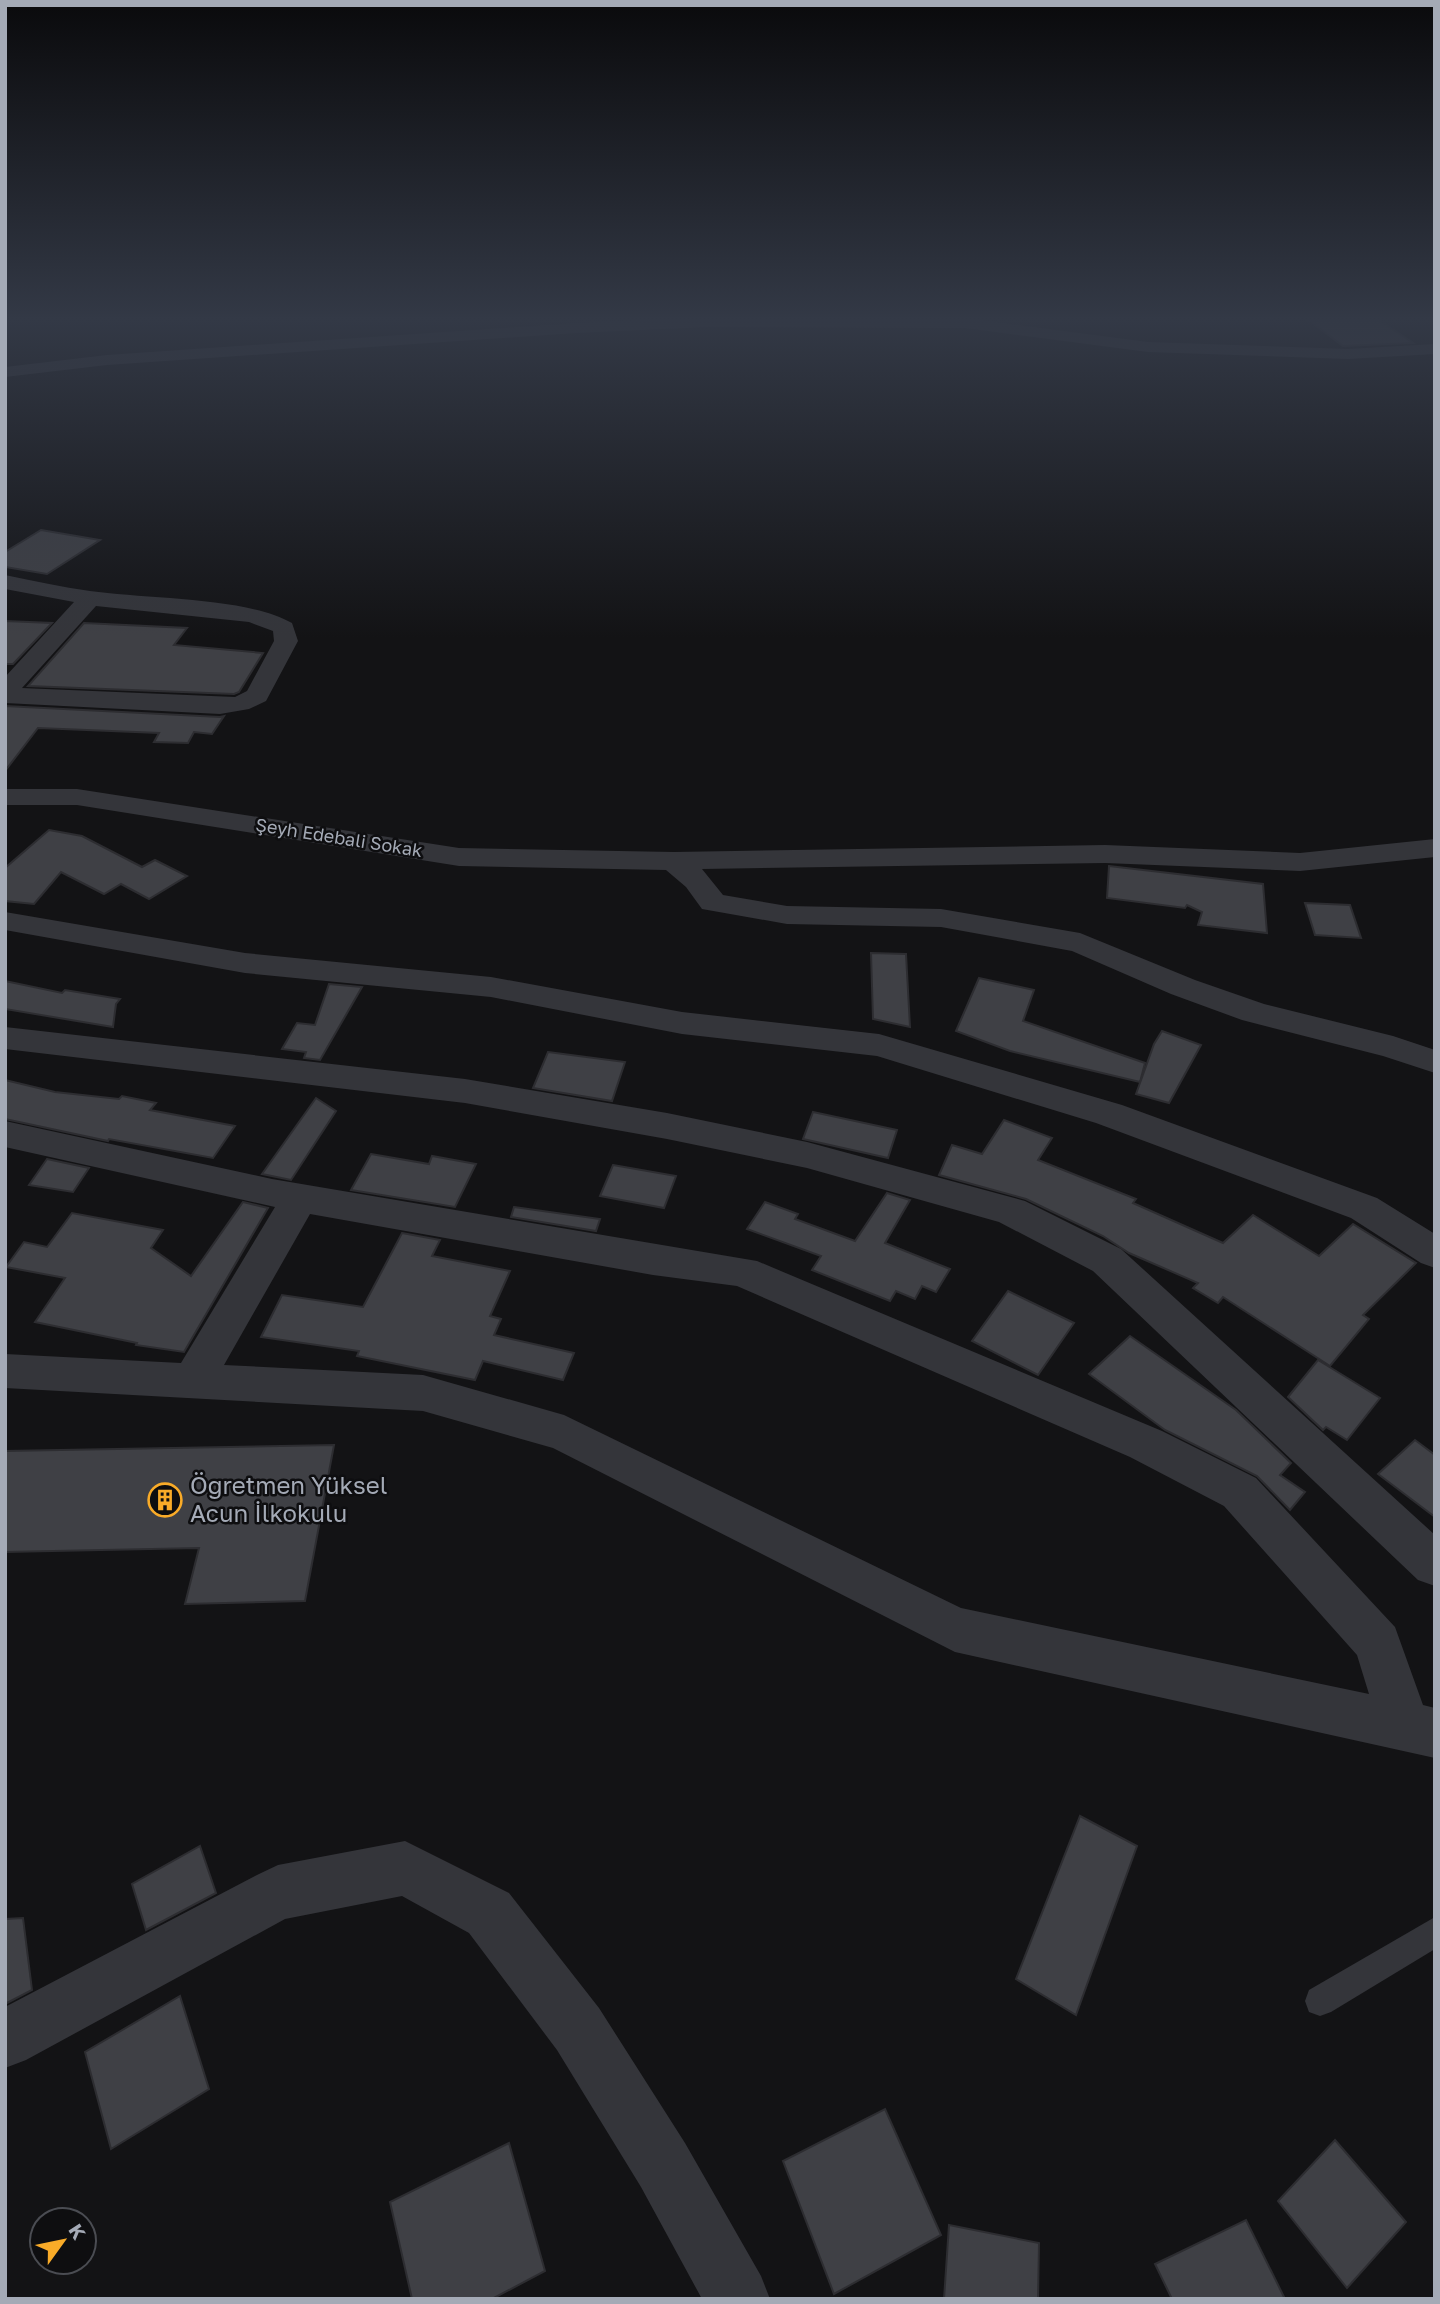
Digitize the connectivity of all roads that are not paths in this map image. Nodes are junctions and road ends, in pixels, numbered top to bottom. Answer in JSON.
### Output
{"nodes":[{"id":1,"x":5,"y":582,"type":"edge"},
{"id":2,"x":90,"y":598,"type":"junction"},
{"id":3,"x":5,"y":693,"type":"edge"},
{"id":4,"x":5,"y":797,"type":"edge"},
{"id":5,"x":1435,"y":848,"type":"edge"},
{"id":6,"x":674,"y":861,"type":"junction"},
{"id":7,"x":5,"y":920,"type":"edge"},
{"id":8,"x":5,"y":1038,"type":"edge"},
{"id":9,"x":1435,"y":1062,"type":"edge"},
{"id":10,"x":5,"y":1134,"type":"edge"},
{"id":11,"x":300,"y":1198,"type":"junction"},
{"id":12,"x":1435,"y":1253,"type":"edge"},
{"id":13,"x":5,"y":1371,"type":"edge"},
{"id":14,"x":192,"y":1381,"type":"junction"},
{"id":15,"x":1435,"y":1565,"type":"edge"},
{"id":16,"x":1420,"y":1730,"type":"edge"},
{"id":17,"x":1435,"y":1933,"type":"edge"},
{"id":18,"x":1320,"y":2001,"type":"dead end"},
{"id":19,"x":5,"y":2039,"type":"edge"},
{"id":20,"x":738,"y":2299,"type":"edge"}],
"edges":[{"from":1,"to":2,"type":"street"},
{"from":2,"to":3,"type":"street"},
{"from":2,"to":3,"type":"street"},
{"from":4,"to":6,"type":"street","name":"Şeyh Edebali Sokak"},
{"from":5,"to":6,"type":"street","name":"Şeyh Edebali Sokak"},
{"from":6,"to":9,"type":"street"},
{"from":7,"to":12,"type":"street"},
{"from":8,"to":15,"type":"street"},
{"from":10,"to":11,"type":"street"},
{"from":11,"to":14,"type":"street"},
{"from":11,"to":16,"type":"street"},
{"from":13,"to":14,"type":"street"},
{"from":14,"to":16,"type":"street"},
{"from":17,"to":18,"type":"lane"},
{"from":19,"to":20,"type":"street"}]}
